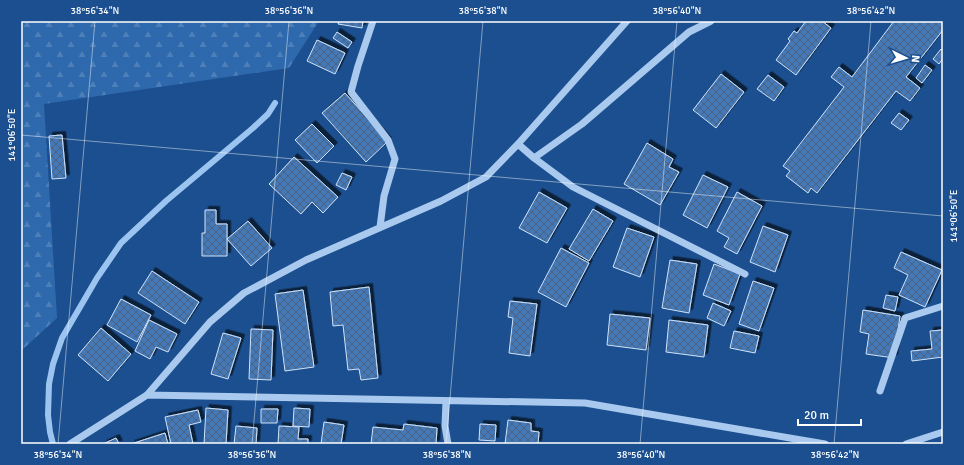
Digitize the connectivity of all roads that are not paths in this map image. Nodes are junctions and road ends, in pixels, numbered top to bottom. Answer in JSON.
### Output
{"nodes":[{"id":1,"x":373,"y":21,"type":"edge"},
{"id":2,"x":626,"y":21,"type":"edge"},
{"id":3,"x":711,"y":21,"type":"edge"},
{"id":4,"x":518,"y":144,"type":"junction"},
{"id":5,"x":534,"y":158,"type":"junction"},
{"id":6,"x":380,"y":227,"type":"junction"},
{"id":7,"x":745,"y":274,"type":"dead end"},
{"id":8,"x":943,"y":306,"type":"edge"},
{"id":9,"x":880,"y":391,"type":"dead end"},
{"id":10,"x":147,"y":395,"type":"junction"},
{"id":11,"x":446,"y":401,"type":"junction"},
{"id":12,"x":943,"y":432,"type":"edge"},
{"id":13,"x":70,"y":444,"type":"edge"},
{"id":14,"x":448,"y":444,"type":"edge"},
{"id":15,"x":825,"y":444,"type":"edge"},
{"id":16,"x":906,"y":444,"type":"edge"}],
"edges":[{"from":1,"to":6,"type":"street"},
{"from":2,"to":4,"type":"street"},
{"from":3,"to":5,"type":"street"},
{"from":4,"to":5,"type":"street"},
{"from":4,"to":6,"type":"street"},
{"from":5,"to":7,"type":"street"},
{"from":6,"to":10,"type":"street"},
{"from":8,"to":9,"type":"street"},
{"from":10,"to":11,"type":"street"},
{"from":10,"to":13,"type":"street"},
{"from":11,"to":14,"type":"street"},
{"from":11,"to":15,"type":"street"},
{"from":12,"to":16,"type":"street"}]}
